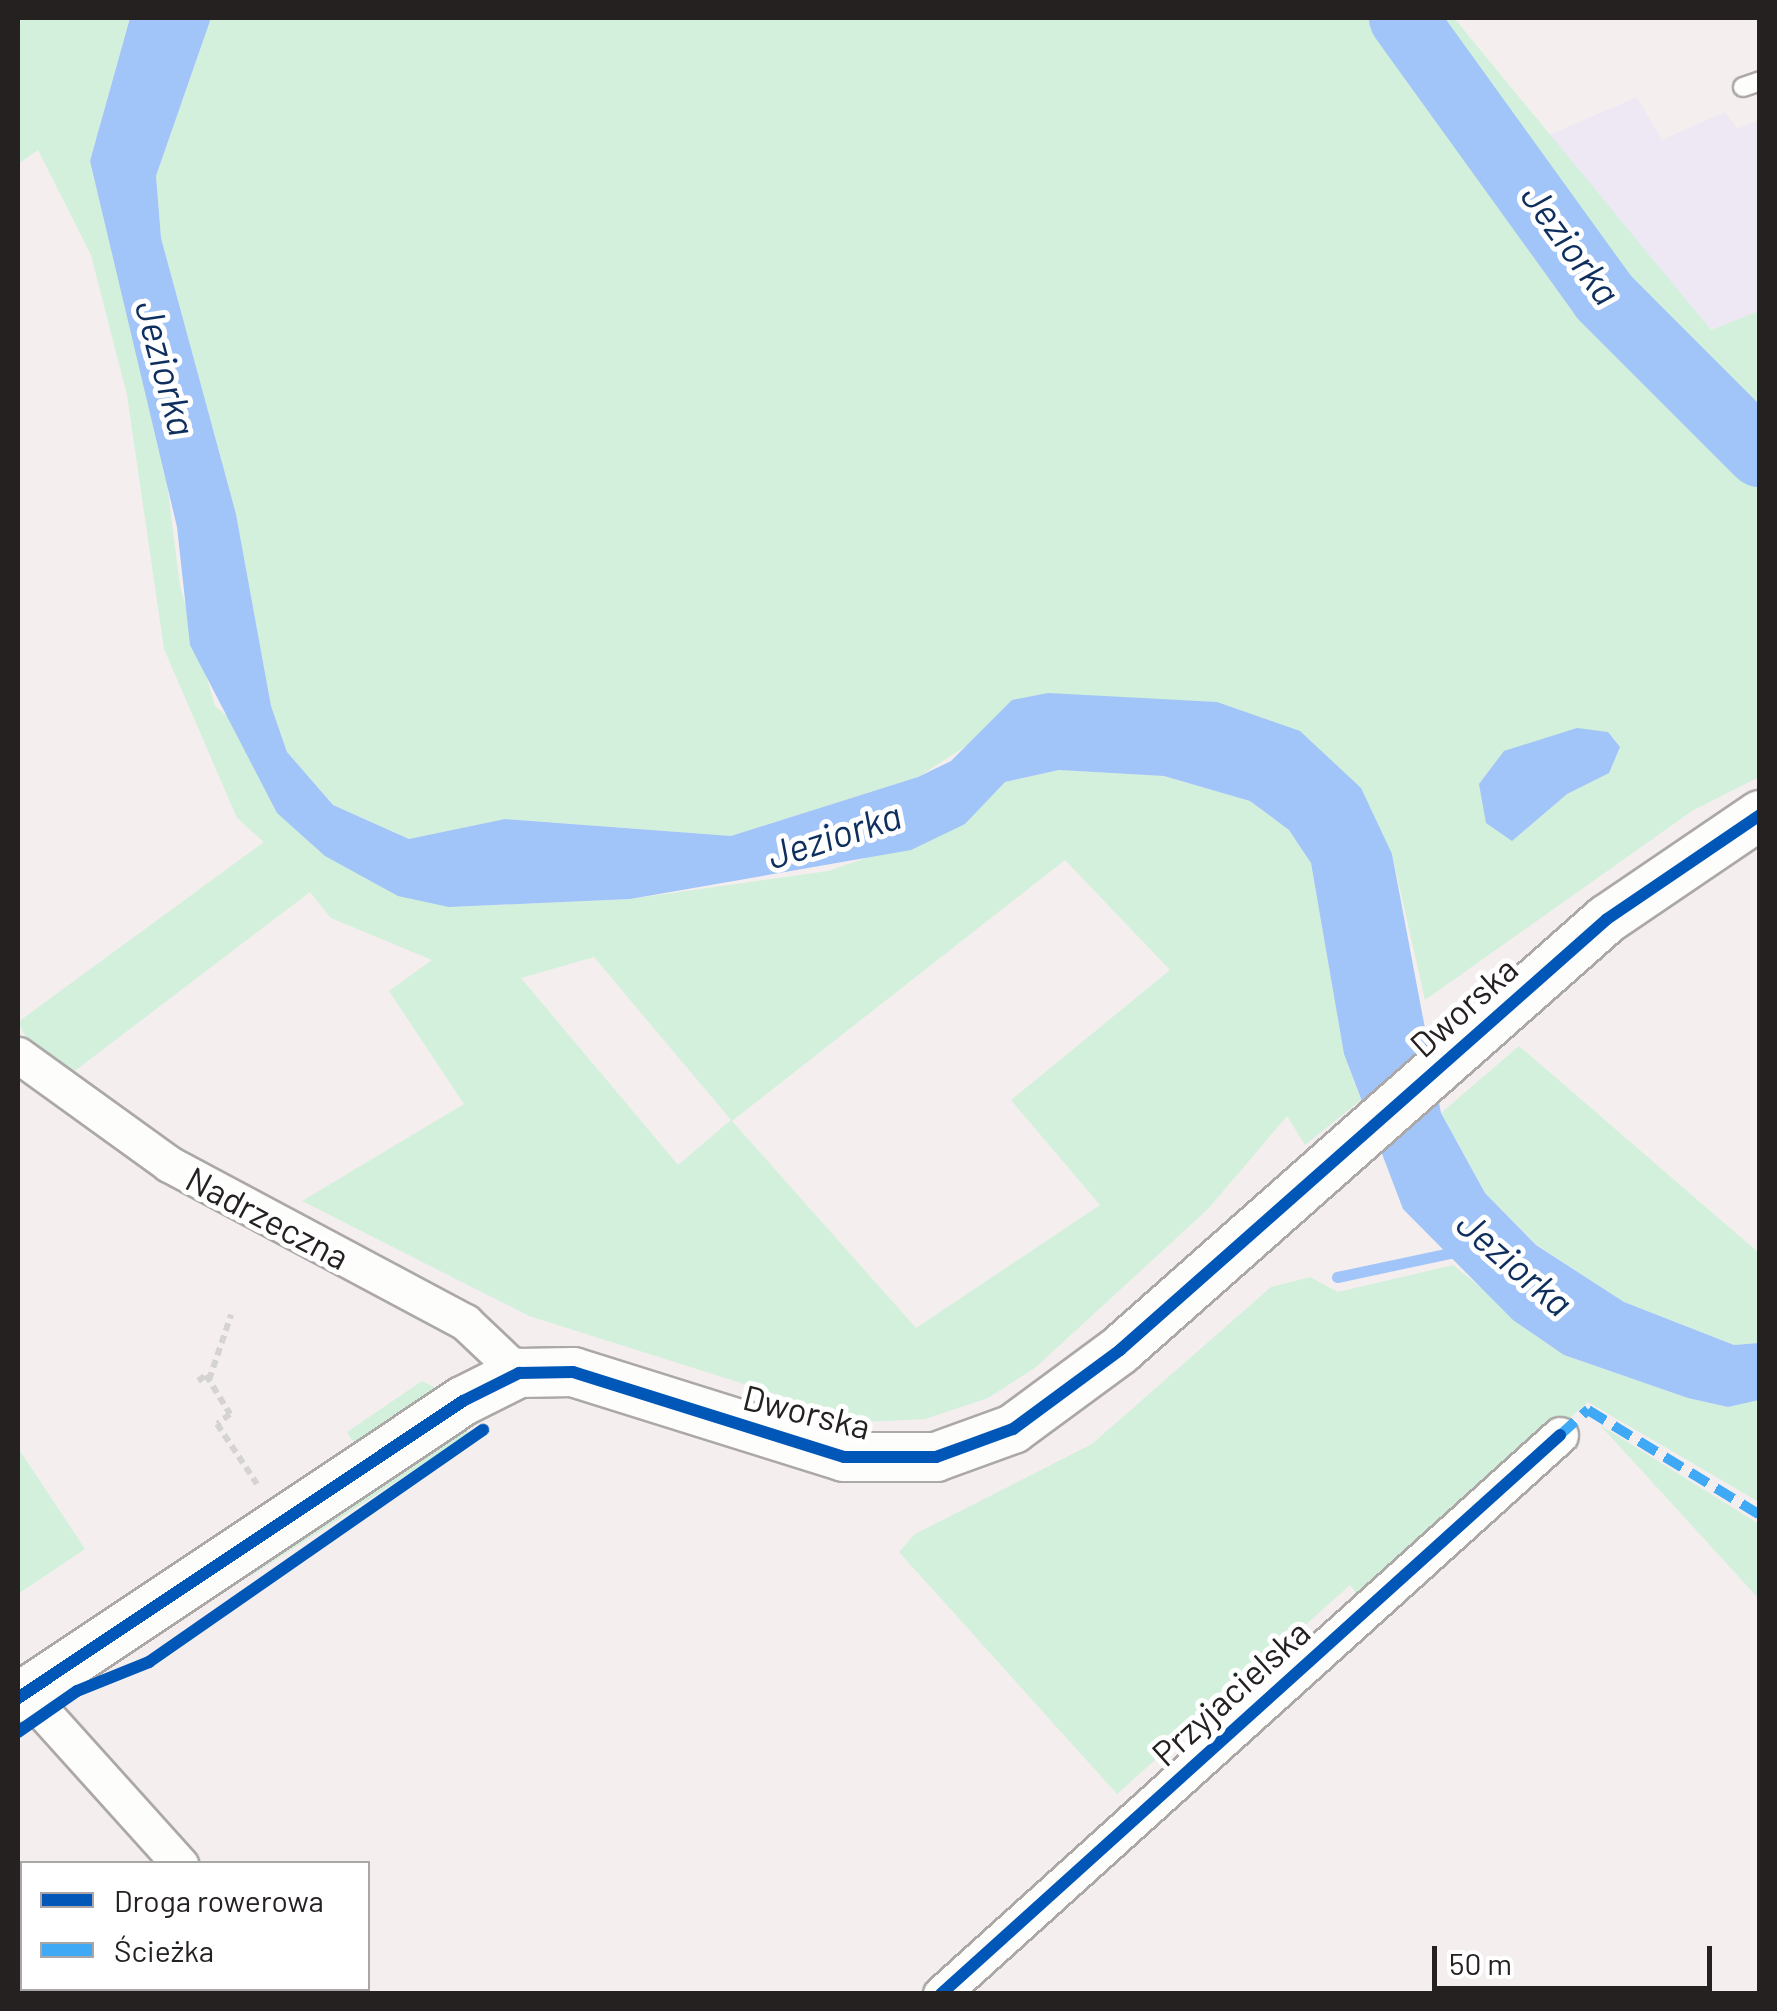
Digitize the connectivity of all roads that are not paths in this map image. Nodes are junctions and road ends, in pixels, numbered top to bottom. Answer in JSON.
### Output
{"nodes":[{"id":1,"x":1760,"y":816,"type":"edge"},
{"id":2,"x":18,"y":1055,"type":"edge"},
{"id":3,"x":519,"y":1373,"type":"junction"},
{"id":4,"x":1560,"y":1435,"type":"dead end"},
{"id":5,"x":21,"y":1695,"type":"edge"},
{"id":6,"x":177,"y":1861,"type":"edge"},
{"id":7,"x":941,"y":1994,"type":"edge"}],
"edges":[{"from":1,"to":3,"type":"street","name":"Dworska"},
{"from":2,"to":3,"type":"street","name":"Nadrzeczna"},
{"from":3,"to":5,"type":"street","name":"Dworska"},
{"from":4,"to":7,"type":"street","name":"Przyjacielska"},
{"from":5,"to":6,"type":"street"}]}
